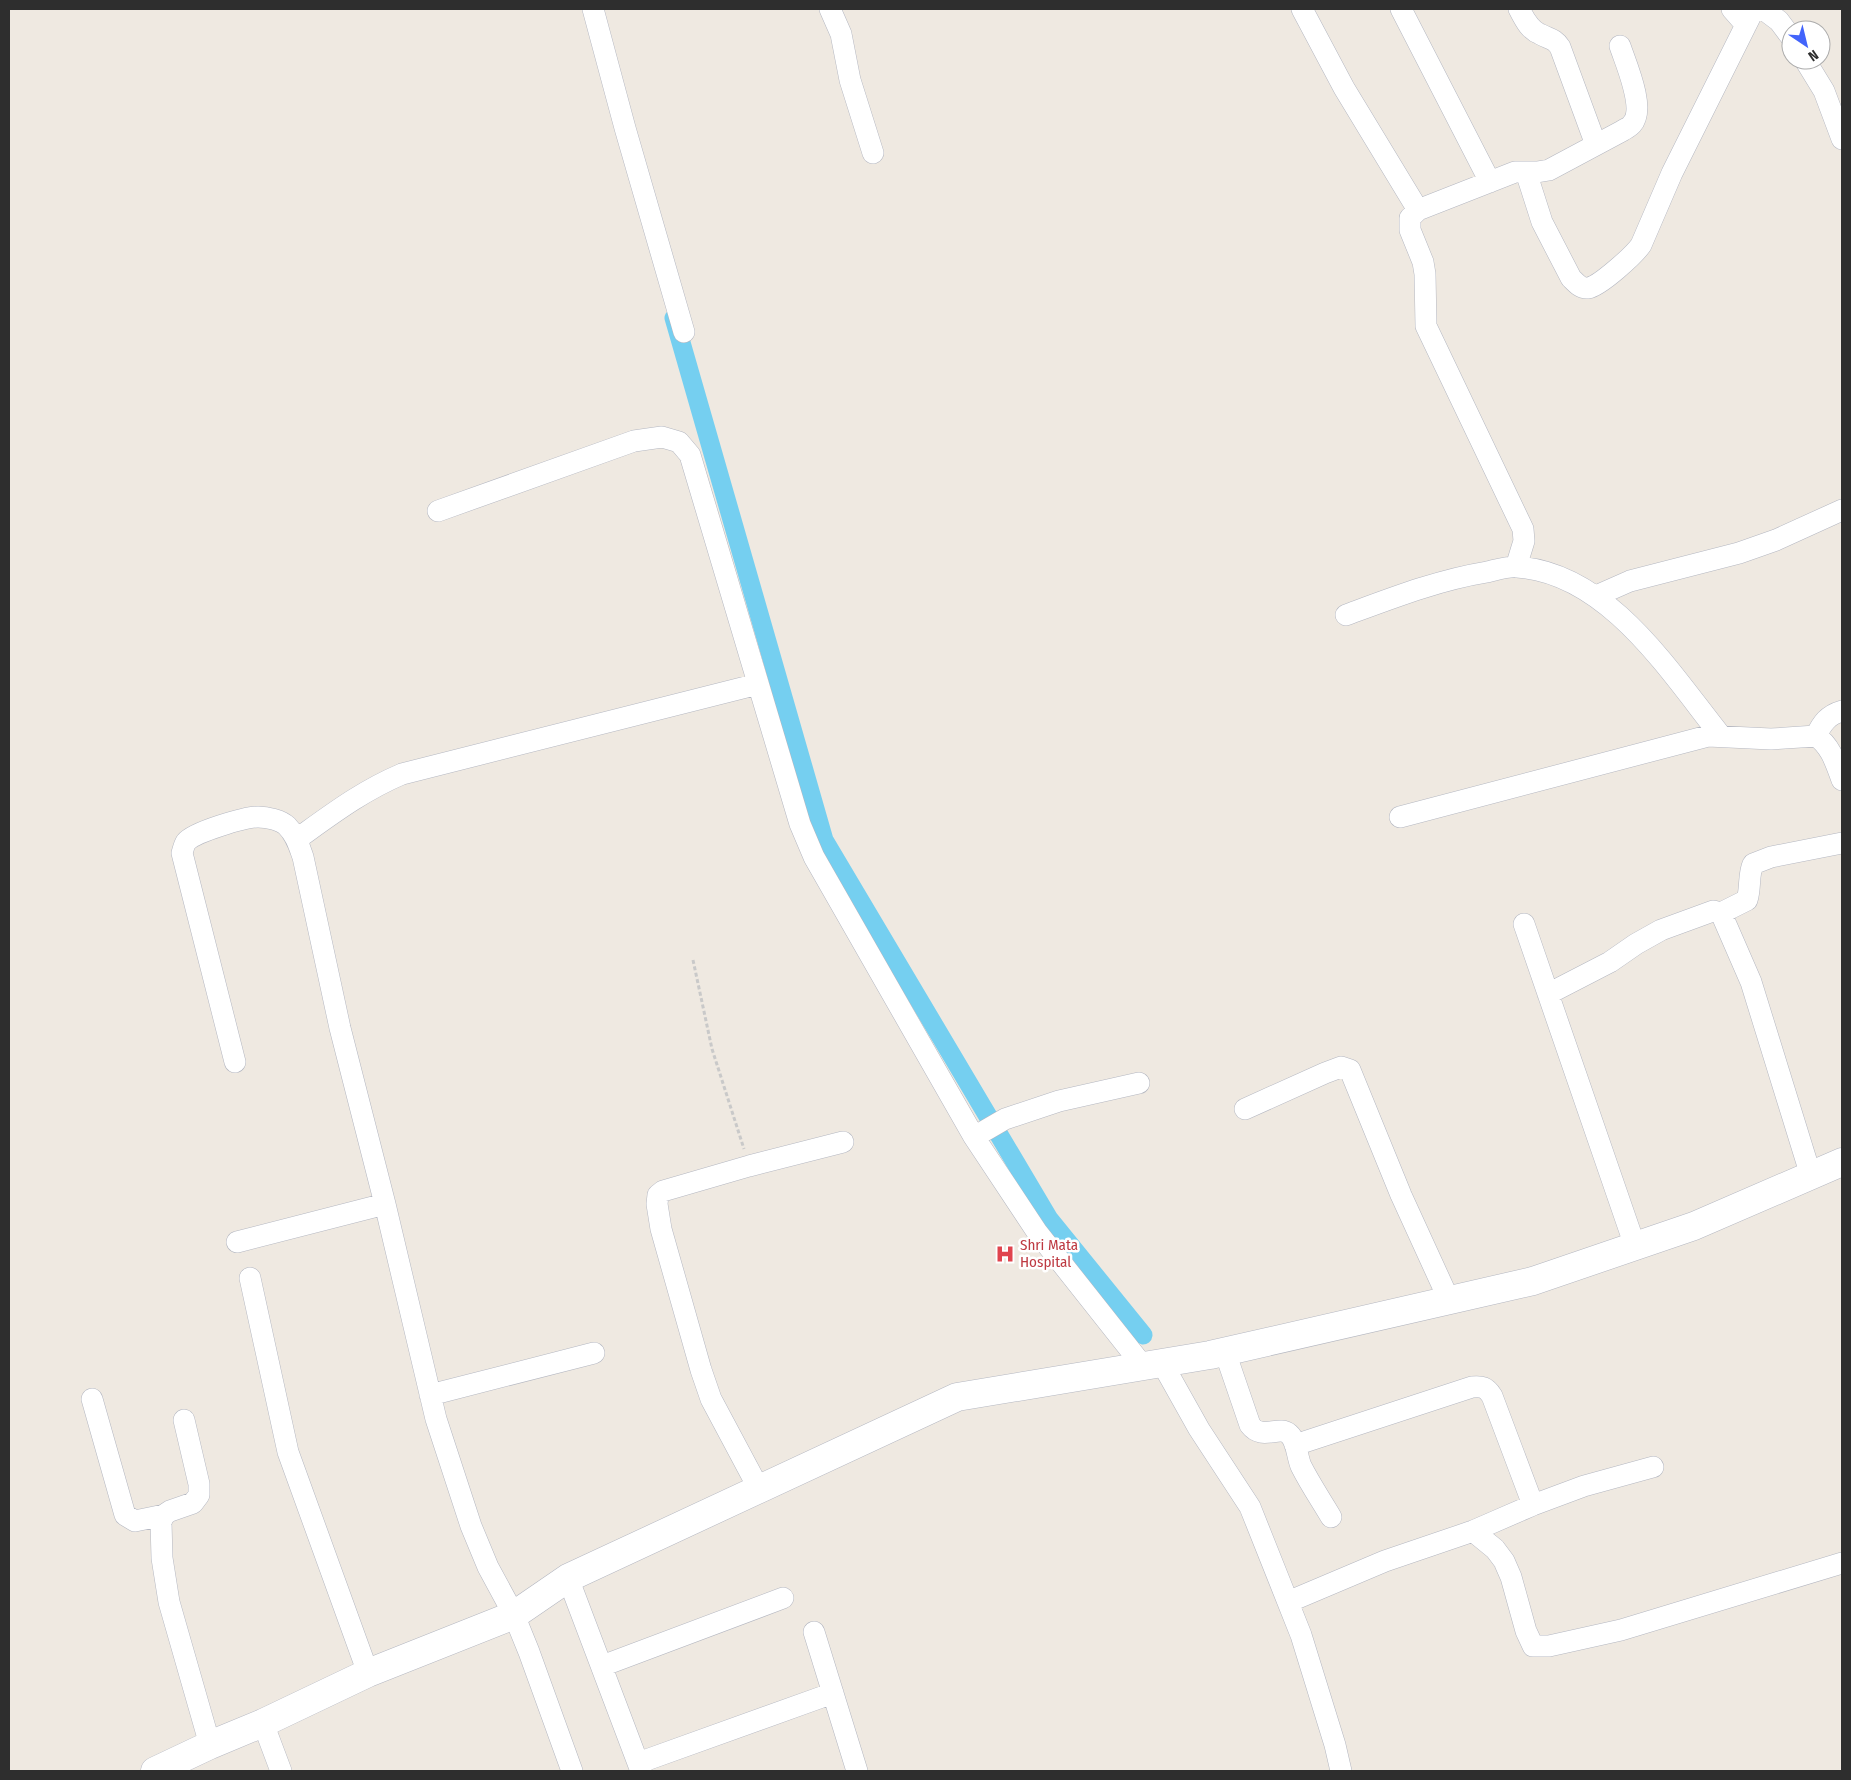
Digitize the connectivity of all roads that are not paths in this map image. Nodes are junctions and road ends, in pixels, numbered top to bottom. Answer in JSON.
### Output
{"nodes":[{"id":1,"x":593,"y":9,"type":"edge"},
{"id":2,"x":830,"y":9,"type":"edge"},
{"id":3,"x":1302,"y":9,"type":"edge"},
{"id":4,"x":1401,"y":9,"type":"edge"},
{"id":5,"x":1519,"y":9,"type":"edge"},
{"id":6,"x":1732,"y":9,"type":"edge"},
{"id":7,"x":1763,"y":9,"type":"edge"},
{"id":8,"x":1750,"y":17,"type":"edge"},
{"id":9,"x":1781,"y":24,"type":"edge"},
{"id":10,"x":1620,"y":46,"type":"dead end"},
{"id":11,"x":1811,"y":70,"type":"edge"},
{"id":12,"x":1835,"y":102,"type":"edge"},
{"id":13,"x":1842,"y":139,"type":"edge"},
{"id":14,"x":1596,"y":145,"type":"junction"},
{"id":15,"x":873,"y":153,"type":"dead end"},
{"id":16,"x":1526,"y":172,"type":"junction"},
{"id":17,"x":1490,"y":182,"type":"junction"},
{"id":18,"x":1418,"y":210,"type":"junction"},
{"id":19,"x":684,"y":332,"type":"dead end"},
{"id":20,"x":1842,"y":510,"type":"edge"},
{"id":21,"x":438,"y":511,"type":"dead end"},
{"id":22,"x":1516,"y":566,"type":"junction"},
{"id":23,"x":1596,"y":596,"type":"junction"},
{"id":24,"x":1346,"y":615,"type":"dead end"},
{"id":25,"x":758,"y":684,"type":"junction"},
{"id":26,"x":1842,"y":711,"type":"edge"},
{"id":27,"x":1721,"y":736,"type":"junction"},
{"id":28,"x":1816,"y":736,"type":"junction"},
{"id":29,"x":1842,"y":780,"type":"edge"},
{"id":30,"x":1400,"y":817,"type":"dead end"},
{"id":31,"x":297,"y":839,"type":"junction"},
{"id":32,"x":1842,"y":843,"type":"edge"},
{"id":33,"x":1721,"y":913,"type":"junction"},
{"id":34,"x":1524,"y":924,"type":"dead end"},
{"id":35,"x":1548,"y":994,"type":"junction"},
{"id":36,"x":235,"y":1062,"type":"dead end"},
{"id":37,"x":1139,"y":1083,"type":"dead end"},
{"id":38,"x":1244,"y":1108,"type":"dead end"},
{"id":39,"x":983,"y":1131,"type":"junction"},
{"id":40,"x":843,"y":1142,"type":"dead end"},
{"id":41,"x":1842,"y":1162,"type":"edge"},
{"id":42,"x":1811,"y":1176,"type":"junction"},
{"id":43,"x":385,"y":1204,"type":"junction"},
{"id":44,"x":238,"y":1242,"type":"dead end"},
{"id":45,"x":1635,"y":1246,"type":"junction"},
{"id":46,"x":250,"y":1278,"type":"dead end"},
{"id":47,"x":1449,"y":1300,"type":"junction"},
{"id":48,"x":1225,"y":1352,"type":"junction"},
{"id":49,"x":594,"y":1353,"type":"dead end"},
{"id":50,"x":1152,"y":1365,"type":"junction"},
{"id":51,"x":430,"y":1395,"type":"junction"},
{"id":52,"x":92,"y":1400,"type":"dead end"},
{"id":53,"x":184,"y":1420,"type":"dead end"},
{"id":54,"x":1295,"y":1445,"type":"junction"},
{"id":55,"x":1653,"y":1467,"type":"dead end"},
{"id":56,"x":759,"y":1489,"type":"junction"},
{"id":57,"x":1532,"y":1505,"type":"junction"},
{"id":58,"x":164,"y":1516,"type":"junction"},
{"id":59,"x":1331,"y":1517,"type":"dead end"},
{"id":60,"x":1474,"y":1531,"type":"junction"},
{"id":61,"x":1842,"y":1563,"type":"edge"},
{"id":62,"x":568,"y":1578,"type":"junction"},
{"id":63,"x":783,"y":1598,"type":"dead end"},
{"id":64,"x":1288,"y":1602,"type":"junction"},
{"id":65,"x":514,"y":1615,"type":"junction"},
{"id":66,"x":814,"y":1632,"type":"dead end"},
{"id":67,"x":602,"y":1666,"type":"junction"},
{"id":68,"x":368,"y":1673,"type":"junction"},
{"id":69,"x":833,"y":1693,"type":"junction"},
{"id":70,"x":263,"y":1723,"type":"junction"},
{"id":71,"x":210,"y":1745,"type":"junction"},
{"id":72,"x":640,"y":1767,"type":"edge"},
{"id":73,"x":155,"y":1771,"type":"edge"},
{"id":74,"x":281,"y":1771,"type":"edge"},
{"id":75,"x":572,"y":1771,"type":"edge"},
{"id":76,"x":857,"y":1771,"type":"edge"},
{"id":77,"x":1341,"y":1771,"type":"edge"}],
"edges":[{"from":1,"to":19,"type":"street"},
{"from":2,"to":15,"type":"street"},
{"from":3,"to":18,"type":"street"},
{"from":4,"to":17,"type":"street"},
{"from":5,"to":14,"type":"street"},
{"from":6,"to":8,"type":"street"},
{"from":7,"to":9,"type":"street"},
{"from":8,"to":16,"type":"street"},
{"from":10,"to":14,"type":"street"},
{"from":11,"to":12,"type":"street"},
{"from":12,"to":13,"type":"street"},
{"from":14,"to":16,"type":"street"},
{"from":16,"to":17,"type":"street"},
{"from":17,"to":18,"type":"street"},
{"from":18,"to":22,"type":"street"},
{"from":20,"to":23,"type":"street"},
{"from":21,"to":25,"type":"street"},
{"from":22,"to":23,"type":"street"},
{"from":22,"to":24,"type":"street"},
{"from":23,"to":27,"type":"street"},
{"from":25,"to":31,"type":"street"},
{"from":25,"to":39,"type":"street"},
{"from":26,"to":28,"type":"street"},
{"from":27,"to":28,"type":"street"},
{"from":27,"to":30,"type":"street"},
{"from":28,"to":29,"type":"street"},
{"from":31,"to":36,"type":"street"},
{"from":31,"to":43,"type":"street"},
{"from":32,"to":33,"type":"street"},
{"from":33,"to":35,"type":"street"},
{"from":33,"to":42,"type":"street"},
{"from":34,"to":35,"type":"street"},
{"from":35,"to":45,"type":"street"},
{"from":37,"to":39,"type":"street"},
{"from":38,"to":47,"type":"street"},
{"from":39,"to":50,"type":"street"},
{"from":40,"to":56,"type":"street"},
{"from":41,"to":42,"type":"street"},
{"from":42,"to":45,"type":"street"},
{"from":43,"to":44,"type":"street"},
{"from":43,"to":51,"type":"street"},
{"from":45,"to":47,"type":"street"},
{"from":46,"to":68,"type":"street"},
{"from":47,"to":48,"type":"street"},
{"from":48,"to":50,"type":"street"},
{"from":48,"to":54,"type":"street"},
{"from":49,"to":51,"type":"street"},
{"from":50,"to":56,"type":"street"},
{"from":50,"to":64,"type":"street"},
{"from":51,"to":65,"type":"street"},
{"from":52,"to":58,"type":"street"},
{"from":53,"to":58,"type":"street"},
{"from":54,"to":57,"type":"street"},
{"from":54,"to":59,"type":"street"},
{"from":55,"to":57,"type":"street"},
{"from":56,"to":62,"type":"street"},
{"from":57,"to":60,"type":"street"},
{"from":58,"to":71,"type":"street"},
{"from":60,"to":61,"type":"street"},
{"from":60,"to":64,"type":"street"},
{"from":62,"to":65,"type":"street"},
{"from":62,"to":67,"type":"street"},
{"from":63,"to":67,"type":"street"},
{"from":64,"to":77,"type":"street"},
{"from":65,"to":68,"type":"street"},
{"from":65,"to":75,"type":"street"},
{"from":66,"to":69,"type":"street"},
{"from":67,"to":72,"type":"street"},
{"from":68,"to":70,"type":"street"},
{"from":69,"to":72,"type":"street"},
{"from":69,"to":76,"type":"street"},
{"from":70,"to":71,"type":"street"},
{"from":70,"to":74,"type":"street"},
{"from":71,"to":73,"type":"street"}]}
